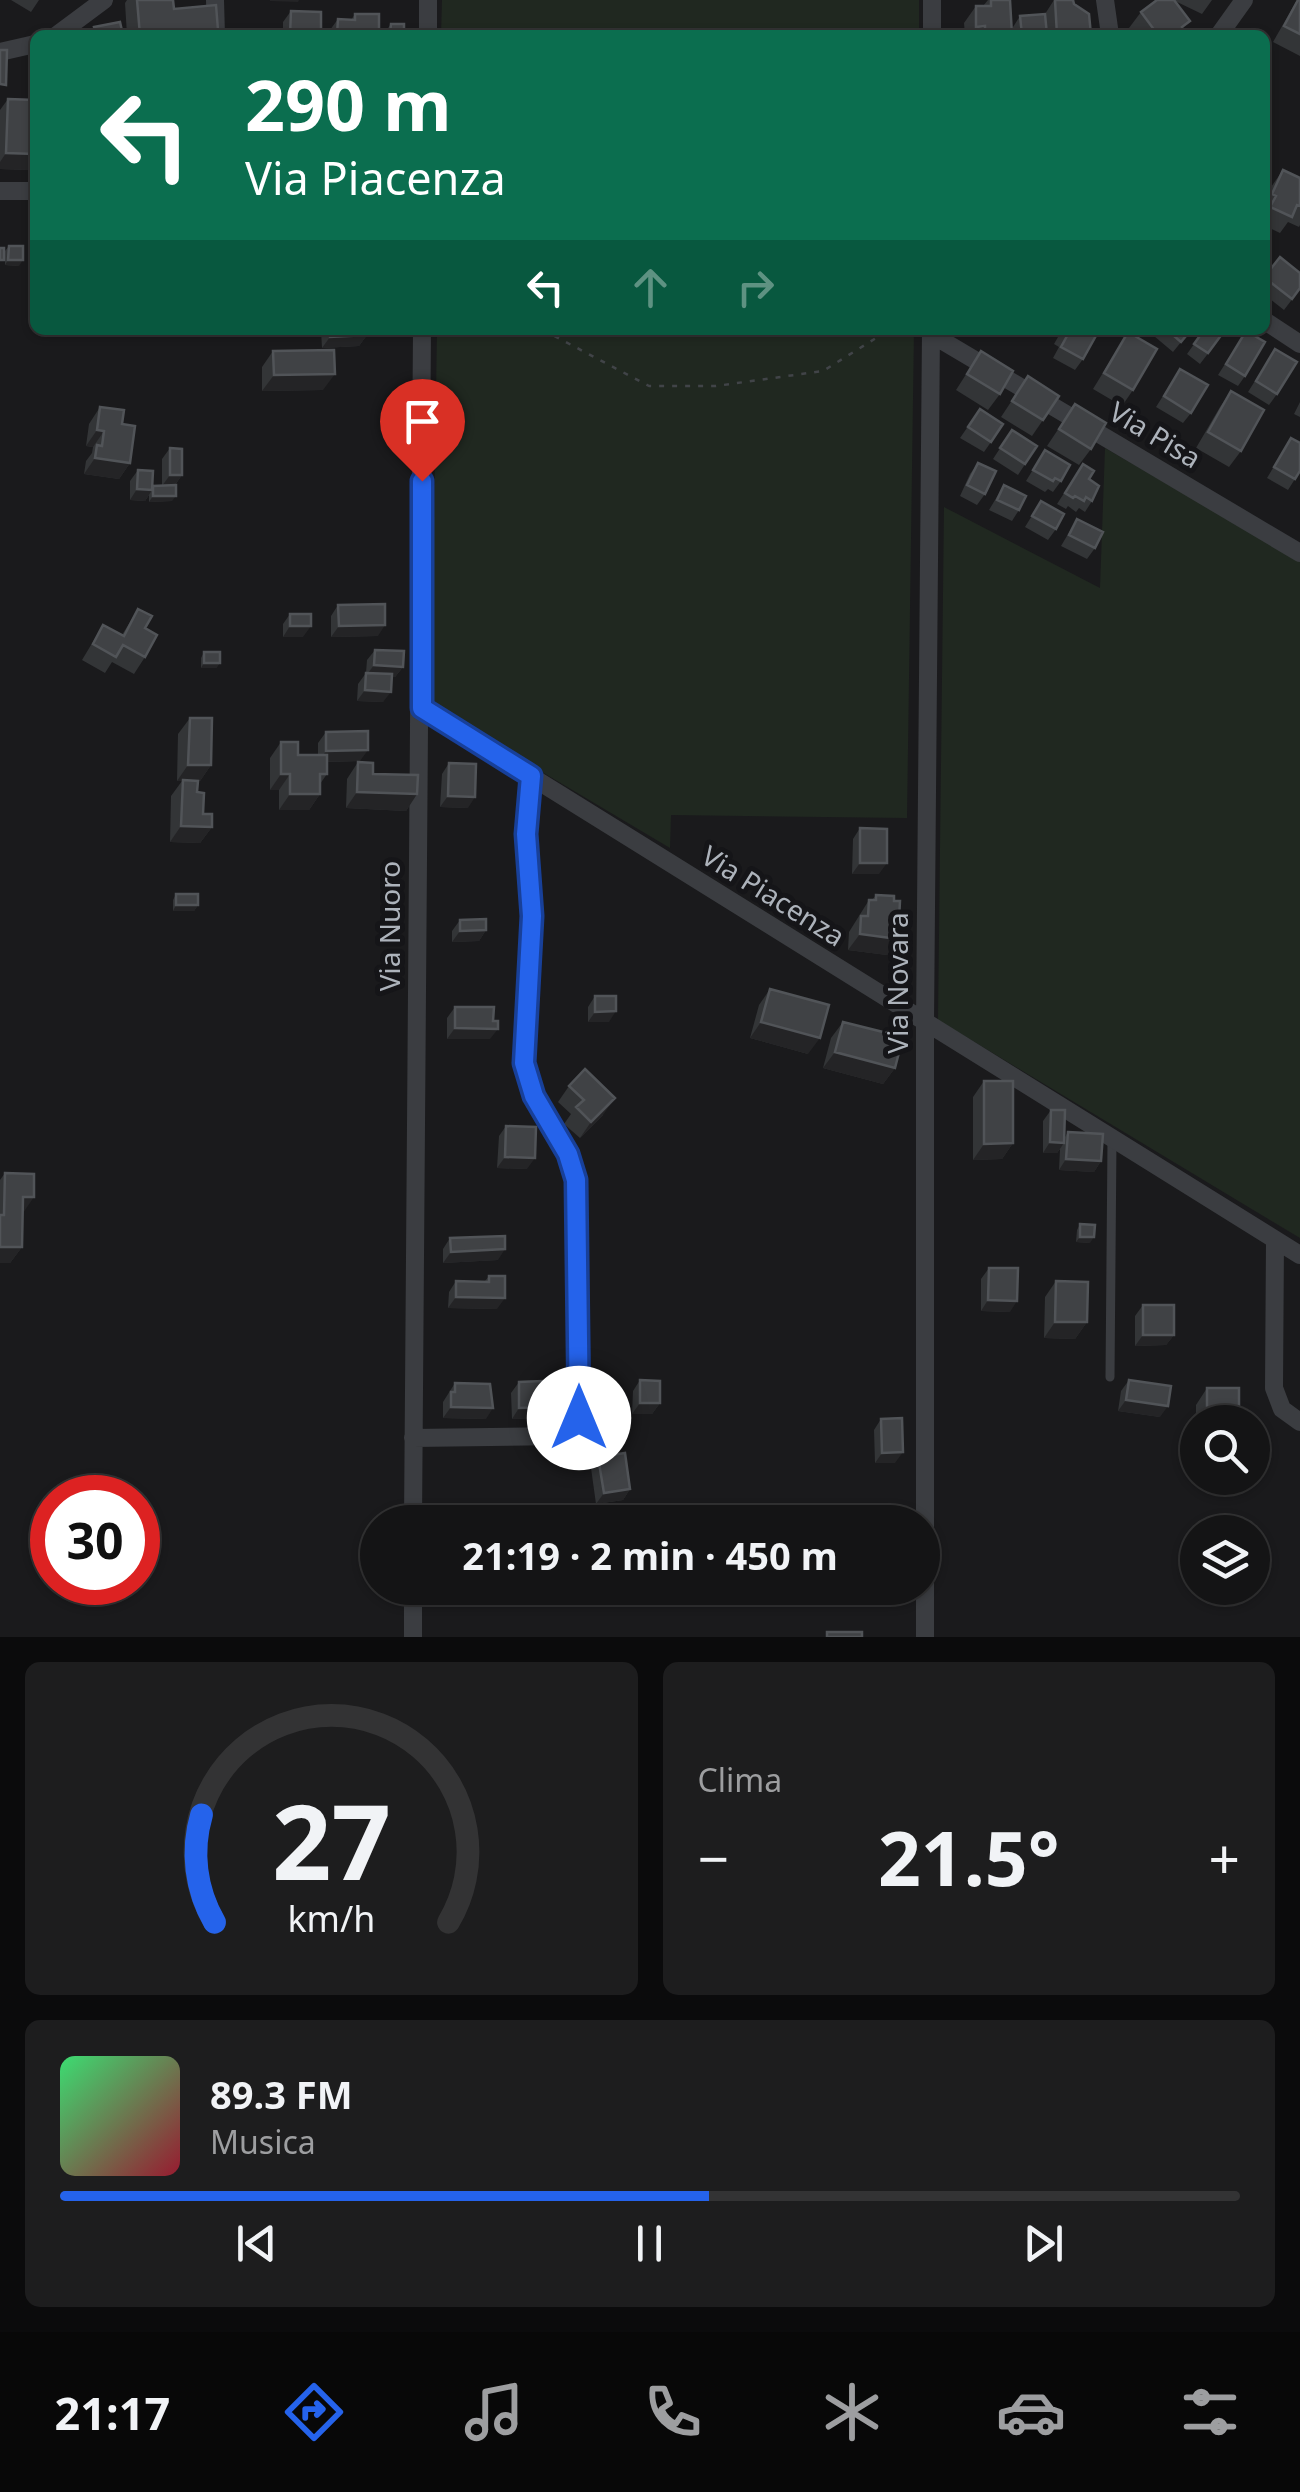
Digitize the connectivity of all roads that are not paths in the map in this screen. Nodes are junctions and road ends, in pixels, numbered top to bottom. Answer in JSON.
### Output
{"nodes":[{"id":1,"x":78,"y":0,"type":"edge"},
{"id":2,"x":104,"y":0,"type":"edge"},
{"id":3,"x":215,"y":0,"type":"edge"},
{"id":4,"x":428,"y":0,"type":"edge"},
{"id":5,"x":932,"y":0,"type":"edge"},
{"id":6,"x":1105,"y":0,"type":"edge"},
{"id":7,"x":1244,"y":0,"type":"edge"},
{"id":8,"x":78,"y":22,"type":"junction"},
{"id":9,"x":65,"y":30,"type":"edge"},
{"id":10,"x":216,"y":30,"type":"edge"},
{"id":11,"x":428,"y":30,"type":"edge"},
{"id":12,"x":932,"y":30,"type":"edge"},
{"id":13,"x":1109,"y":30,"type":"edge"},
{"id":14,"x":1223,"y":30,"type":"edge"},
{"id":15,"x":30,"y":45,"type":"edge"},
{"id":16,"x":0,"y":52,"type":"edge"},
{"id":17,"x":30,"y":191,"type":"edge"},
{"id":18,"x":0,"y":192,"type":"edge"},
{"id":19,"x":1270,"y":324,"type":"edge"},
{"id":20,"x":422,"y":335,"type":"edge"},
{"id":21,"x":931,"y":335,"type":"edge"},
{"id":22,"x":936,"y":335,"type":"edge"},
{"id":23,"x":1300,"y":344,"type":"edge"},
{"id":24,"x":1300,"y":553,"type":"edge"},
{"id":25,"x":422,"y":708,"type":"junction"},
{"id":26,"x":531,"y":776,"type":"junction"},
{"id":27,"x":925,"y":1024,"type":"junction"},
{"id":28,"x":1112,"y":1140,"type":"junction"},
{"id":29,"x":1276,"y":1240,"type":"junction"},
{"id":30,"x":1300,"y":1255,"type":"edge"},
{"id":31,"x":1110,"y":1378,"type":"dead end"},
{"id":32,"x":1300,"y":1422,"type":"edge"},
{"id":33,"x":412,"y":1438,"type":"junction"},
{"id":34,"x":412,"y":1505,"type":"edge"},
{"id":35,"x":412,"y":1605,"type":"edge"},
{"id":36,"x":412,"y":1637,"type":"edge"},
{"id":37,"x":925,"y":1637,"type":"edge"}],
"edges":[{"from":1,"to":8,"type":"street"},
{"from":2,"to":8,"type":"street"},
{"from":3,"to":10,"type":"street"},
{"from":4,"to":11,"type":"street"},
{"from":5,"to":12,"type":"street"},
{"from":6,"to":13,"type":"street"},
{"from":7,"to":14,"type":"street"},
{"from":8,"to":9,"type":"street"},
{"from":15,"to":16,"type":"street"},
{"from":17,"to":18,"type":"street"},
{"from":19,"to":23,"type":"street"},
{"from":20,"to":25,"type":"street","name":"Via Nuoro"},
{"from":21,"to":27,"type":"street","name":"Via Novara"},
{"from":22,"to":24,"type":"street","name":"Via Pisa"},
{"from":25,"to":26,"type":"street","name":"Via Piacenza"},
{"from":25,"to":33,"type":"street","name":"Via Nuoro"},
{"from":26,"to":27,"type":"street","name":"Via Piacenza"},
{"from":26,"to":33,"type":"street"},
{"from":27,"to":28,"type":"street","name":"Via Piacenza"},
{"from":27,"to":37,"type":"street","name":"Via Novara"},
{"from":28,"to":29,"type":"street","name":"Via Piacenza"},
{"from":28,"to":31,"type":"lane"},
{"from":29,"to":30,"type":"street","name":"Via Piacenza"},
{"from":29,"to":32,"type":"street"},
{"from":33,"to":34,"type":"street","name":"Via Nuoro"},
{"from":35,"to":36,"type":"street"}]}
